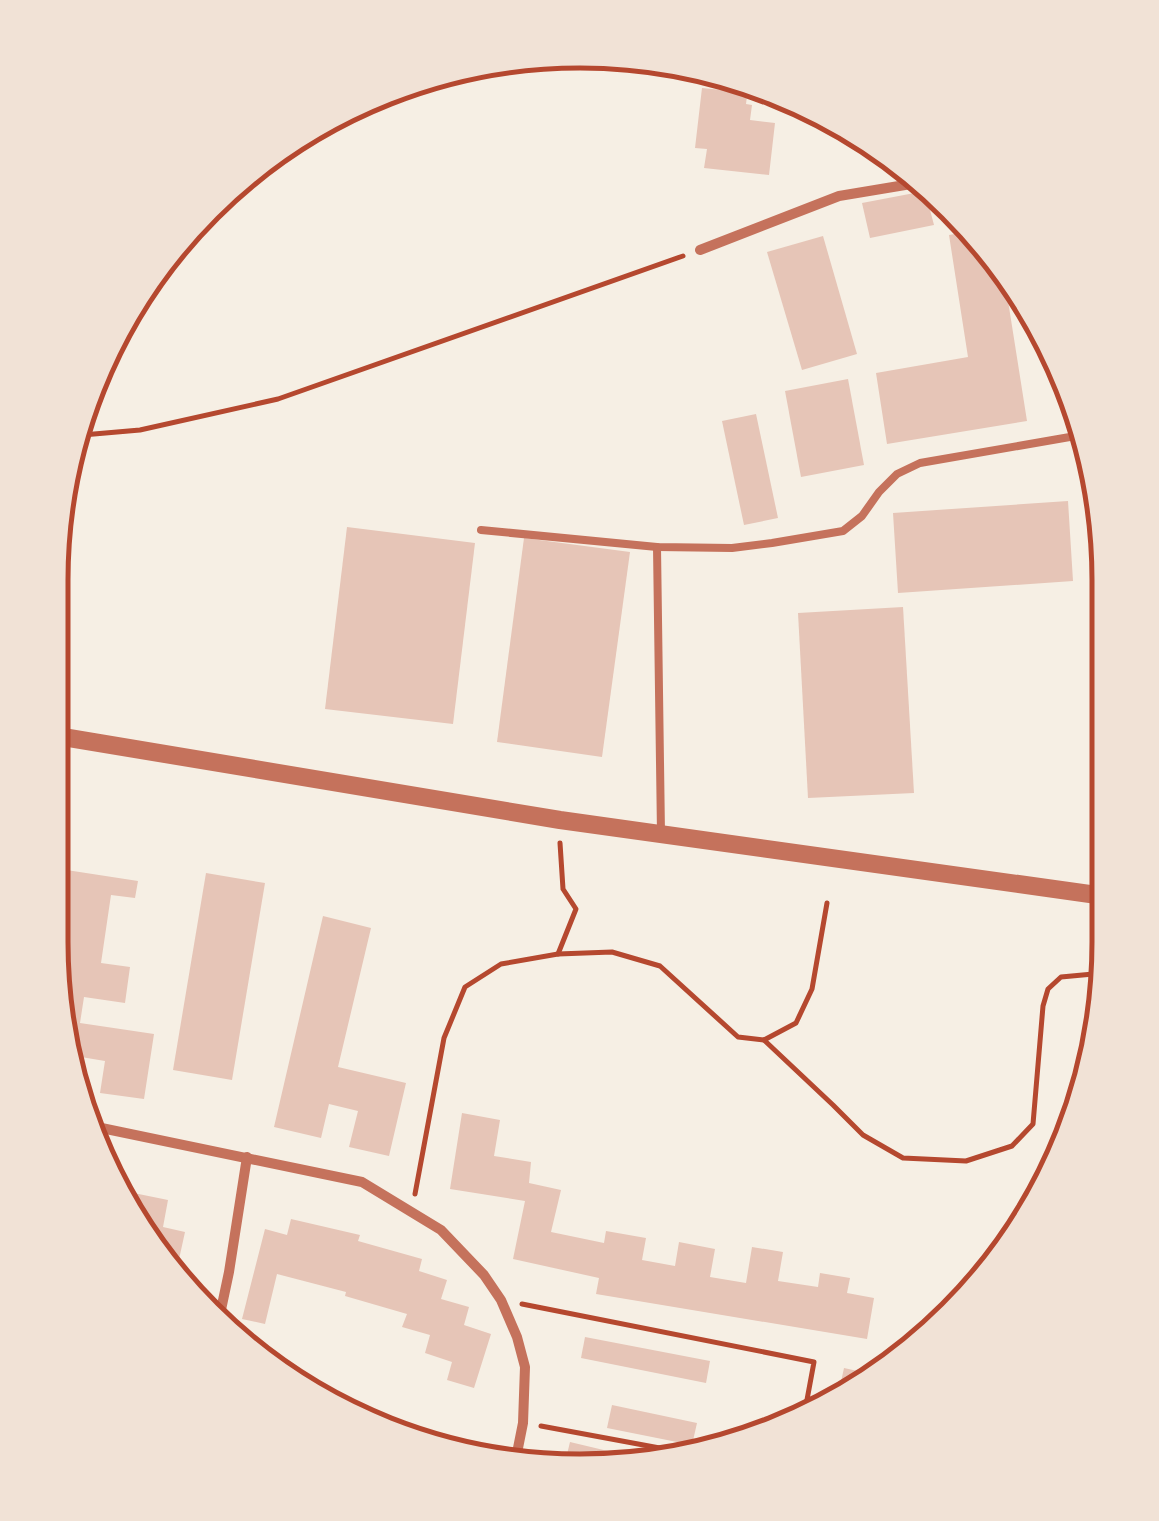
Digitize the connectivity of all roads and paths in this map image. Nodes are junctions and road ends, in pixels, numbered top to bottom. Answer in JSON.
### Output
{"nodes":[{"id":1,"x":905,"y":185,"type":"edge"},
{"id":2,"x":700,"y":250,"type":"joint"},
{"id":3,"x":89,"y":434,"type":"edge"},
{"id":4,"x":1071,"y":437,"type":"edge"},
{"id":5,"x":481,"y":530,"type":"dead end"},
{"id":6,"x":657,"y":547,"type":"junction"},
{"id":7,"x":68,"y":739,"type":"edge"},
{"id":8,"x":560,"y":820,"type":"junction"},
{"id":9,"x":661,"y":834,"type":"junction"},
{"id":10,"x":1092,"y":894,"type":"edge"},
{"id":11,"x":826,"y":902,"type":"dead end"},
{"id":12,"x":558,"y":954,"type":"junction"},
{"id":13,"x":1090,"y":974,"type":"edge"},
{"id":14,"x":764,"y":1040,"type":"junction"},
{"id":15,"x":103,"y":1128,"type":"edge"},
{"id":16,"x":246,"y":1157,"type":"junction"},
{"id":17,"x":412,"y":1212,"type":"junction"},
{"id":18,"x":501,"y":1300,"type":"junction"},
{"id":19,"x":221,"y":1308,"type":"edge"},
{"id":20,"x":807,"y":1401,"type":"edge"},
{"id":21,"x":523,"y":1423,"type":"junction"},
{"id":22,"x":656,"y":1447,"type":"edge"},
{"id":23,"x":518,"y":1449,"type":"edge"}],
"edges":[{"from":1,"to":2,"type":"street"},
{"from":2,"to":3,"type":"path"},
{"from":4,"to":6,"type":"lane"},
{"from":5,"to":6,"type":"lane"},
{"from":6,"to":9,"type":"lane"},
{"from":7,"to":8,"type":"street"},
{"from":8,"to":9,"type":"street"},
{"from":8,"to":12,"type":"path"},
{"from":9,"to":10,"type":"street"},
{"from":11,"to":14,"type":"path"},
{"from":12,"to":14,"type":"path"},
{"from":12,"to":17,"type":"path"},
{"from":13,"to":14,"type":"path"},
{"from":15,"to":16,"type":"street"},
{"from":16,"to":17,"type":"street"},
{"from":16,"to":19,"type":"street"},
{"from":17,"to":18,"type":"street"},
{"from":18,"to":20,"type":"path"},
{"from":18,"to":21,"type":"street"},
{"from":21,"to":22,"type":"path"},
{"from":21,"to":23,"type":"street"}]}
